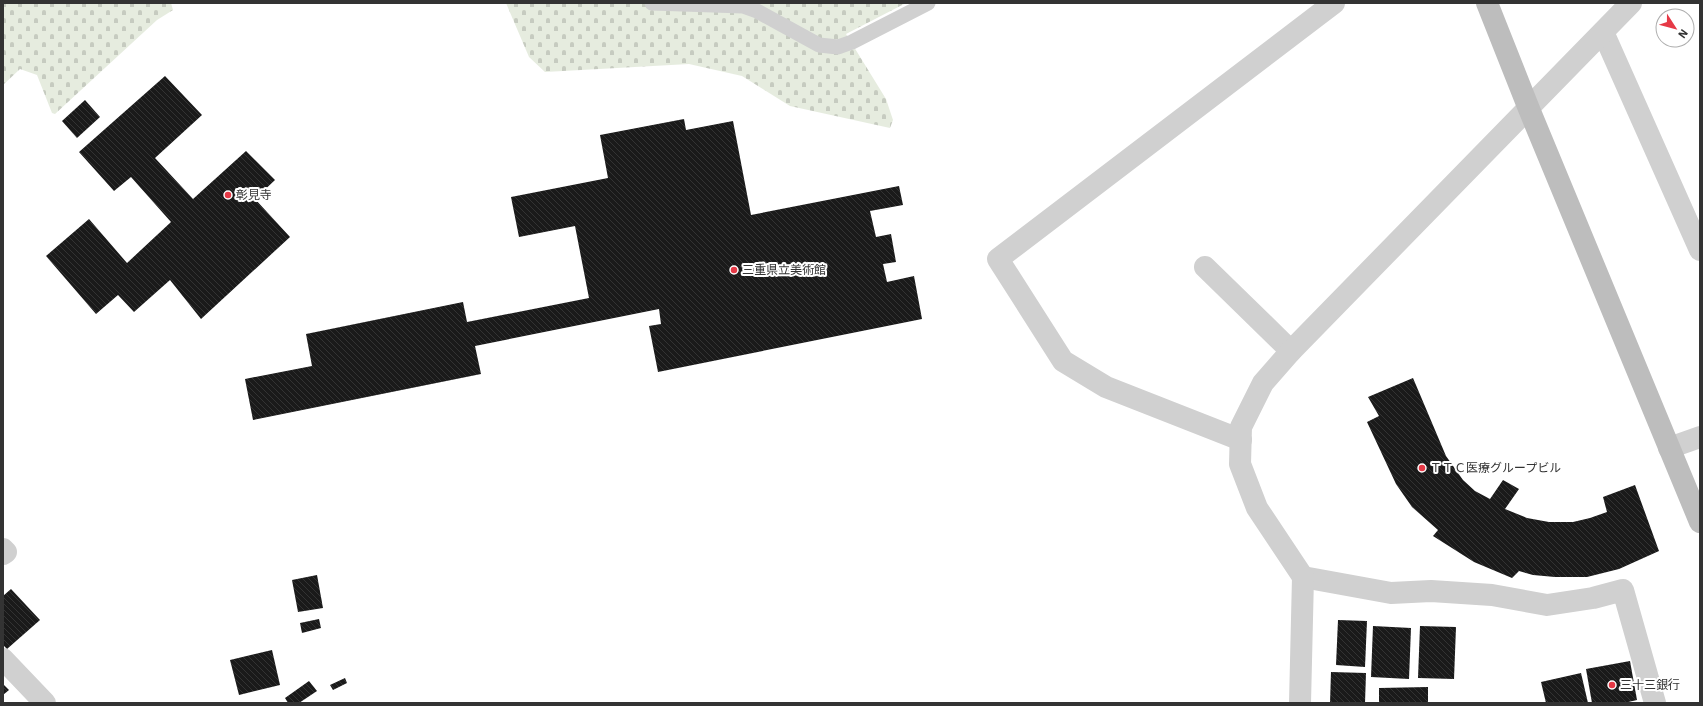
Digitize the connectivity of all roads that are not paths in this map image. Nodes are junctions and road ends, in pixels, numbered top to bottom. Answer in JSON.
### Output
{"nodes":[{"id":1,"x":652,"y":3,"type":"edge"},
{"id":2,"x":928,"y":3,"type":"edge"},
{"id":3,"x":1334,"y":3,"type":"edge"},
{"id":4,"x":1487,"y":3,"type":"edge"},
{"id":5,"x":1631,"y":3,"type":"edge"},
{"id":6,"x":1603,"y":32,"type":"junction"},
{"id":7,"x":1529,"y":109,"type":"junction"},
{"id":8,"x":1700,"y":250,"type":"edge"},
{"id":9,"x":1205,"y":267,"type":"dead end"},
{"id":10,"x":1291,"y":351,"type":"junction"},
{"id":11,"x":1700,"y":437,"type":"edge"},
{"id":12,"x":1241,"y":440,"type":"junction"},
{"id":13,"x":1669,"y":448,"type":"junction"},
{"id":14,"x":1700,"y":522,"type":"edge"},
{"id":15,"x":3,"y":549,"type":"edge"},
{"id":16,"x":3,"y":554,"type":"edge"},
{"id":17,"x":1303,"y":577,"type":"junction"},
{"id":18,"x":3,"y":659,"type":"edge"},
{"id":19,"x":45,"y":703,"type":"edge"},
{"id":20,"x":1300,"y":703,"type":"edge"},
{"id":21,"x":1655,"y":703,"type":"edge"}],
"edges":[{"from":1,"to":2,"type":"lane"},
{"from":3,"to":12,"type":"street"},
{"from":4,"to":7,"type":"street"},
{"from":5,"to":6,"type":"street"},
{"from":6,"to":7,"type":"street"},
{"from":6,"to":8,"type":"street"},
{"from":7,"to":10,"type":"street"},
{"from":7,"to":13,"type":"street"},
{"from":9,"to":10,"type":"street"},
{"from":10,"to":12,"type":"street"},
{"from":11,"to":13,"type":"street"},
{"from":12,"to":17,"type":"street"},
{"from":13,"to":14,"type":"street"},
{"from":15,"to":16,"type":"street"},
{"from":17,"to":20,"type":"street"},
{"from":17,"to":21,"type":"street"},
{"from":18,"to":19,"type":"street"}]}
